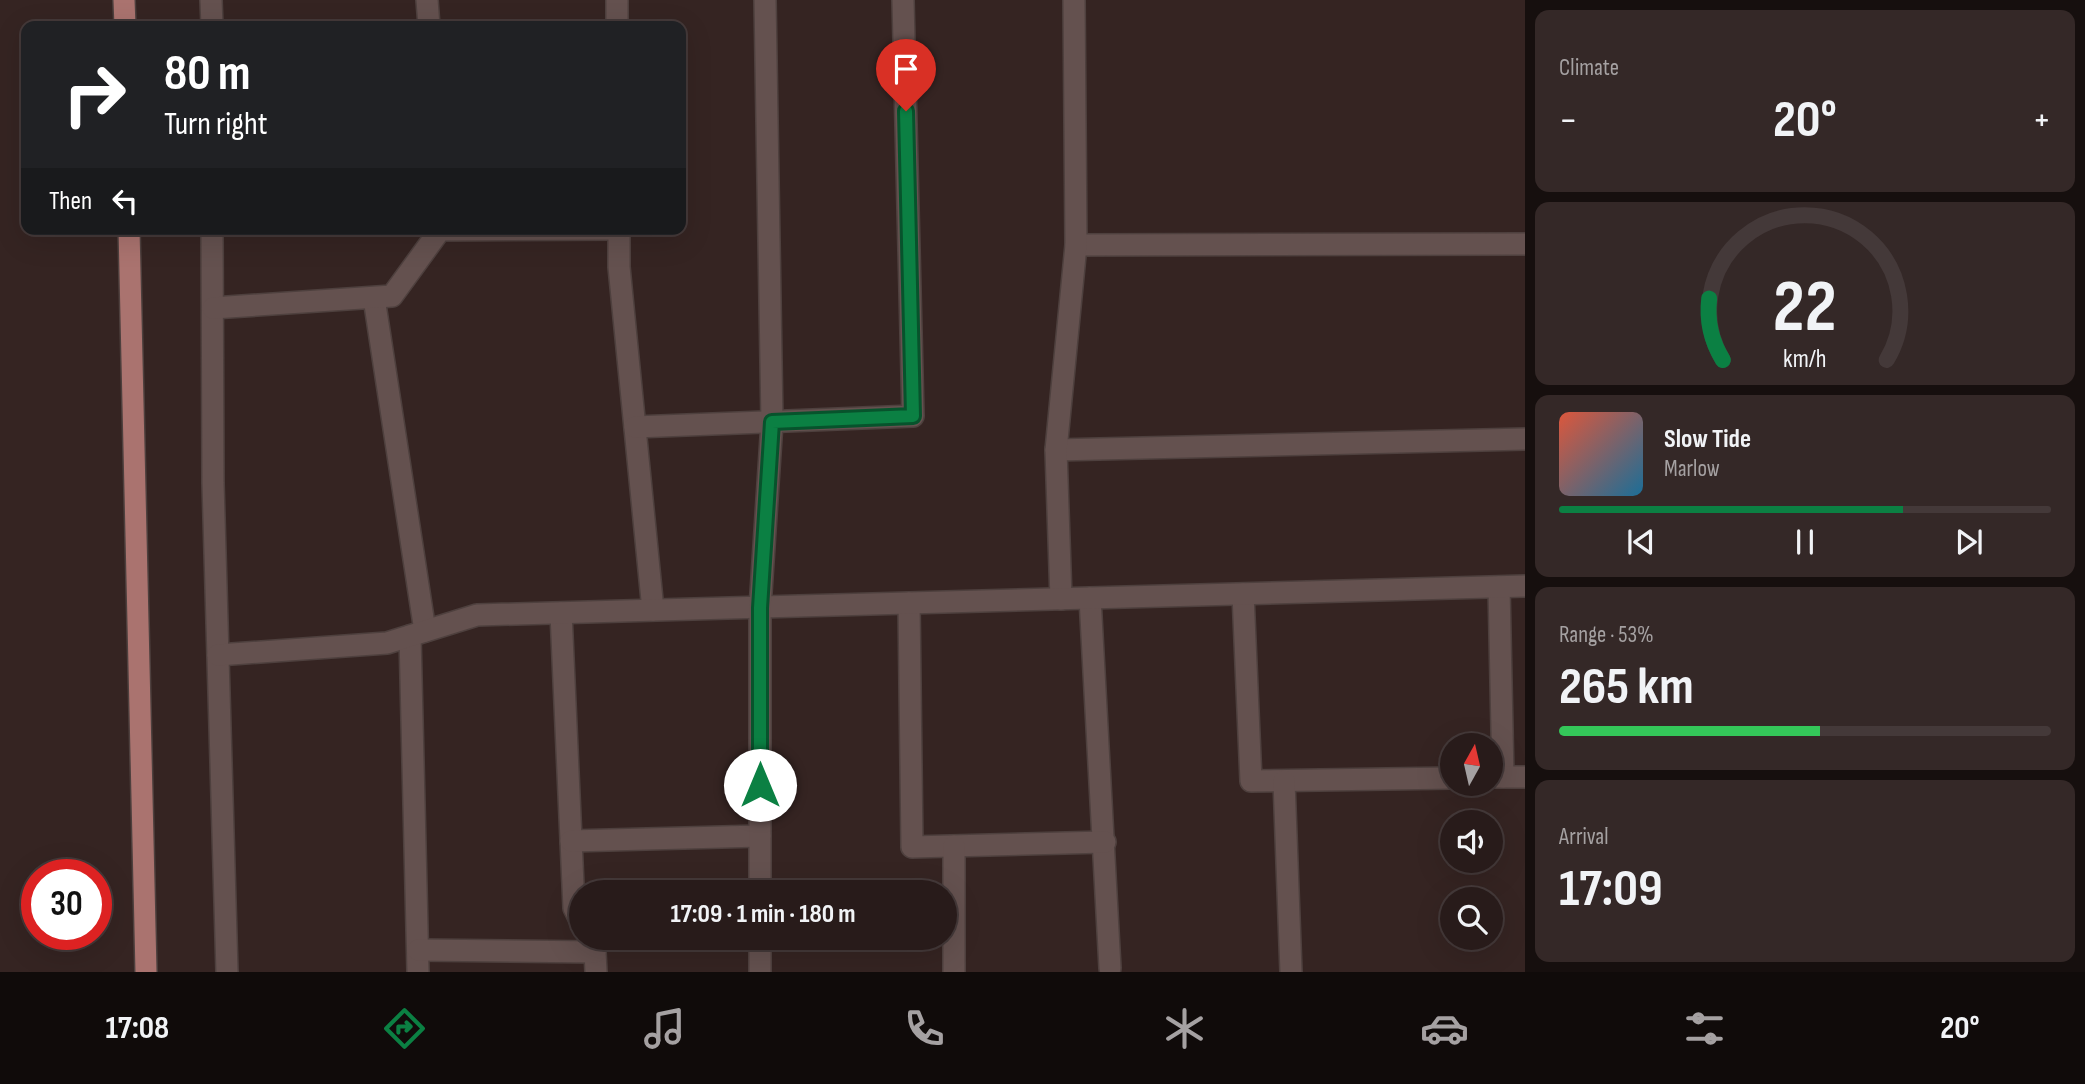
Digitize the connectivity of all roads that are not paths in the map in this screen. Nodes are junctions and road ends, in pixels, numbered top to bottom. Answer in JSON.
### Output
{"nodes":[{"id":1,"x":124,"y":0,"type":"edge"},
{"id":2,"x":211,"y":0,"type":"edge"},
{"id":3,"x":427,"y":0,"type":"edge"},
{"id":4,"x":617,"y":0,"type":"edge"},
{"id":5,"x":765,"y":0,"type":"edge"},
{"id":6,"x":903,"y":0,"type":"edge"},
{"id":7,"x":1074,"y":0,"type":"edge"},
{"id":8,"x":125,"y":21,"type":"edge"},
{"id":9,"x":212,"y":21,"type":"edge"},
{"id":10,"x":429,"y":21,"type":"edge"},
{"id":11,"x":617,"y":21,"type":"edge"},
{"id":12,"x":129,"y":235,"type":"edge"},
{"id":13,"x":212,"y":235,"type":"edge"},
{"id":14,"x":436,"y":235,"type":"edge"},
{"id":15,"x":619,"y":235,"type":"edge"},
{"id":16,"x":1525,"y":244,"type":"edge"},
{"id":17,"x":1076,"y":245,"type":"junction"},
{"id":18,"x":374,"y":298,"type":"junction"},
{"id":19,"x":213,"y":308,"type":"junction"},
{"id":20,"x":772,"y":422,"type":"junction"},
{"id":21,"x":635,"y":427,"type":"junction"},
{"id":22,"x":1525,"y":439,"type":"edge"},
{"id":23,"x":1056,"y":450,"type":"junction"},
{"id":24,"x":1525,"y":586,"type":"edge"},
{"id":25,"x":1499,"y":587,"type":"junction"},
{"id":26,"x":1243,"y":594,"type":"junction"},
{"id":27,"x":1090,"y":598,"type":"junction"},
{"id":28,"x":1061,"y":599,"type":"junction"},
{"id":29,"x":909,"y":603,"type":"junction"},
{"id":30,"x":760,"y":608,"type":"junction"},
{"id":31,"x":653,"y":610,"type":"junction"},
{"id":32,"x":561,"y":613,"type":"junction"},
{"id":33,"x":418,"y":633,"type":"junction"},
{"id":34,"x":218,"y":655,"type":"junction"},
{"id":35,"x":1497,"y":733,"type":"edge"},
{"id":36,"x":1503,"y":777,"type":"edge"},
{"id":37,"x":1525,"y":777,"type":"edge"},
{"id":38,"x":1440,"y":778,"type":"edge"},
{"id":39,"x":1284,"y":781,"type":"junction"},
{"id":40,"x":760,"y":836,"type":"junction"},
{"id":41,"x":571,"y":841,"type":"junction"},
{"id":42,"x":1105,"y":842,"type":"junction"},
{"id":43,"x":954,"y":846,"type":"junction"},
{"id":44,"x":573,"y":880,"type":"edge"},
{"id":45,"x":760,"y":880,"type":"edge"},
{"id":46,"x":418,"y":950,"type":"junction"},
{"id":47,"x":760,"y":950,"type":"edge"},
{"id":48,"x":593,"y":954,"type":"edge"},
{"id":49,"x":1110,"y":968,"type":"dead end"},
{"id":50,"x":146,"y":972,"type":"edge"},
{"id":51,"x":227,"y":972,"type":"edge"},
{"id":52,"x":418,"y":972,"type":"edge"},
{"id":53,"x":760,"y":972,"type":"edge"},
{"id":54,"x":954,"y":972,"type":"edge"},
{"id":55,"x":1291,"y":972,"type":"edge"}],
"edges":[{"from":1,"to":8,"type":"main road"},
{"from":2,"to":9,"type":"street"},
{"from":3,"to":10,"type":"street"},
{"from":4,"to":11,"type":"street"},
{"from":5,"to":20,"type":"street"},
{"from":6,"to":20,"type":"street"},
{"from":7,"to":17,"type":"street"},
{"from":12,"to":50,"type":"main road"},
{"from":13,"to":19,"type":"street"},
{"from":14,"to":18,"type":"street"},
{"from":15,"to":21,"type":"street"},
{"from":16,"to":17,"type":"street"},
{"from":17,"to":23,"type":"street"},
{"from":18,"to":19,"type":"street"},
{"from":18,"to":33,"type":"street"},
{"from":19,"to":34,"type":"street"},
{"from":20,"to":21,"type":"street"},
{"from":20,"to":30,"type":"street"},
{"from":21,"to":31,"type":"street"},
{"from":22,"to":23,"type":"street"},
{"from":23,"to":28,"type":"street"},
{"from":24,"to":25,"type":"street"},
{"from":25,"to":26,"type":"street"},
{"from":25,"to":35,"type":"street"},
{"from":26,"to":27,"type":"street"},
{"from":26,"to":39,"type":"street"},
{"from":27,"to":28,"type":"street"},
{"from":27,"to":42,"type":"street"},
{"from":28,"to":29,"type":"street"},
{"from":29,"to":30,"type":"street"},
{"from":29,"to":43,"type":"street"},
{"from":30,"to":31,"type":"street"},
{"from":30,"to":40,"type":"street"},
{"from":31,"to":32,"type":"street"},
{"from":32,"to":33,"type":"street"},
{"from":32,"to":41,"type":"street"},
{"from":33,"to":34,"type":"street"},
{"from":33,"to":46,"type":"street"},
{"from":34,"to":51,"type":"street"},
{"from":36,"to":37,"type":"street"},
{"from":38,"to":39,"type":"street"},
{"from":39,"to":55,"type":"street"},
{"from":40,"to":41,"type":"street"},
{"from":40,"to":45,"type":"street"},
{"from":41,"to":44,"type":"street"},
{"from":42,"to":43,"type":"street"},
{"from":42,"to":49,"type":"street"},
{"from":43,"to":54,"type":"street"},
{"from":46,"to":48,"type":"street"},
{"from":46,"to":52,"type":"street"},
{"from":47,"to":53,"type":"street"}]}
